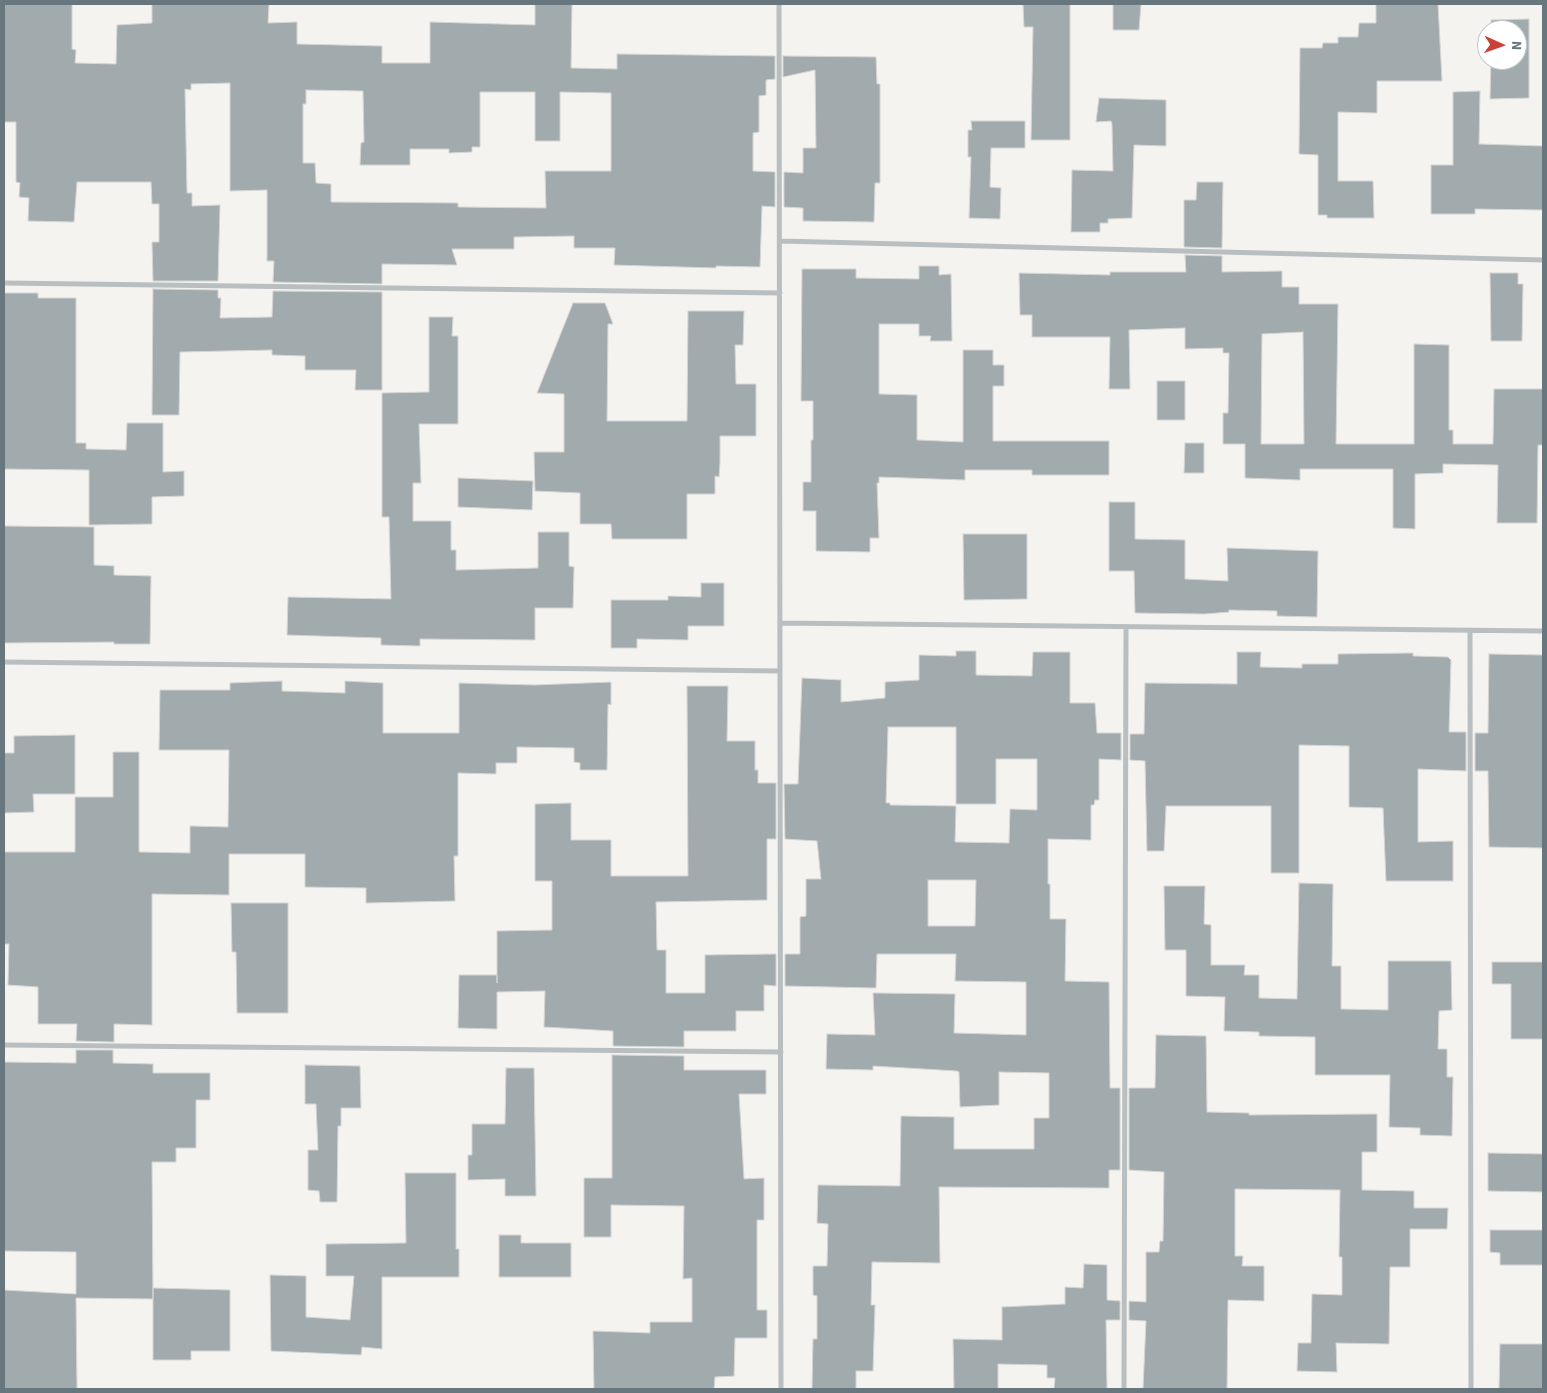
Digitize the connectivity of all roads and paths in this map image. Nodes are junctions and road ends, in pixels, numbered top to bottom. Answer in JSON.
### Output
{"nodes":[{"id":1,"x":779,"y":4,"type":"edge"},
{"id":2,"x":780,"y":241,"type":"junction"},
{"id":3,"x":1543,"y":260,"type":"edge"},
{"id":4,"x":4,"y":283,"type":"edge"},
{"id":5,"x":780,"y":293,"type":"junction"},
{"id":6,"x":780,"y":623,"type":"junction"},
{"id":7,"x":1126,"y":626,"type":"junction"},
{"id":8,"x":1470,"y":630,"type":"junction"},
{"id":9,"x":1543,"y":631,"type":"edge"},
{"id":10,"x":4,"y":662,"type":"edge"},
{"id":11,"x":780,"y":672,"type":"junction"},
{"id":12,"x":4,"y":1045,"type":"edge"},
{"id":13,"x":781,"y":1052,"type":"junction"},
{"id":14,"x":781,"y":1389,"type":"edge"},
{"id":15,"x":1124,"y":1389,"type":"edge"},
{"id":16,"x":1471,"y":1389,"type":"edge"}],
"edges":[{"from":1,"to":2,"type":"street"},
{"from":2,"to":3,"type":"street"},
{"from":2,"to":5,"type":"street"},
{"from":4,"to":5,"type":"street"},
{"from":5,"to":6,"type":"street"},
{"from":6,"to":7,"type":"street"},
{"from":6,"to":11,"type":"street"},
{"from":7,"to":8,"type":"street"},
{"from":7,"to":15,"type":"street"},
{"from":8,"to":9,"type":"street"},
{"from":8,"to":16,"type":"street"},
{"from":10,"to":11,"type":"street"},
{"from":11,"to":13,"type":"street"},
{"from":12,"to":13,"type":"street"},
{"from":13,"to":14,"type":"street"}]}
